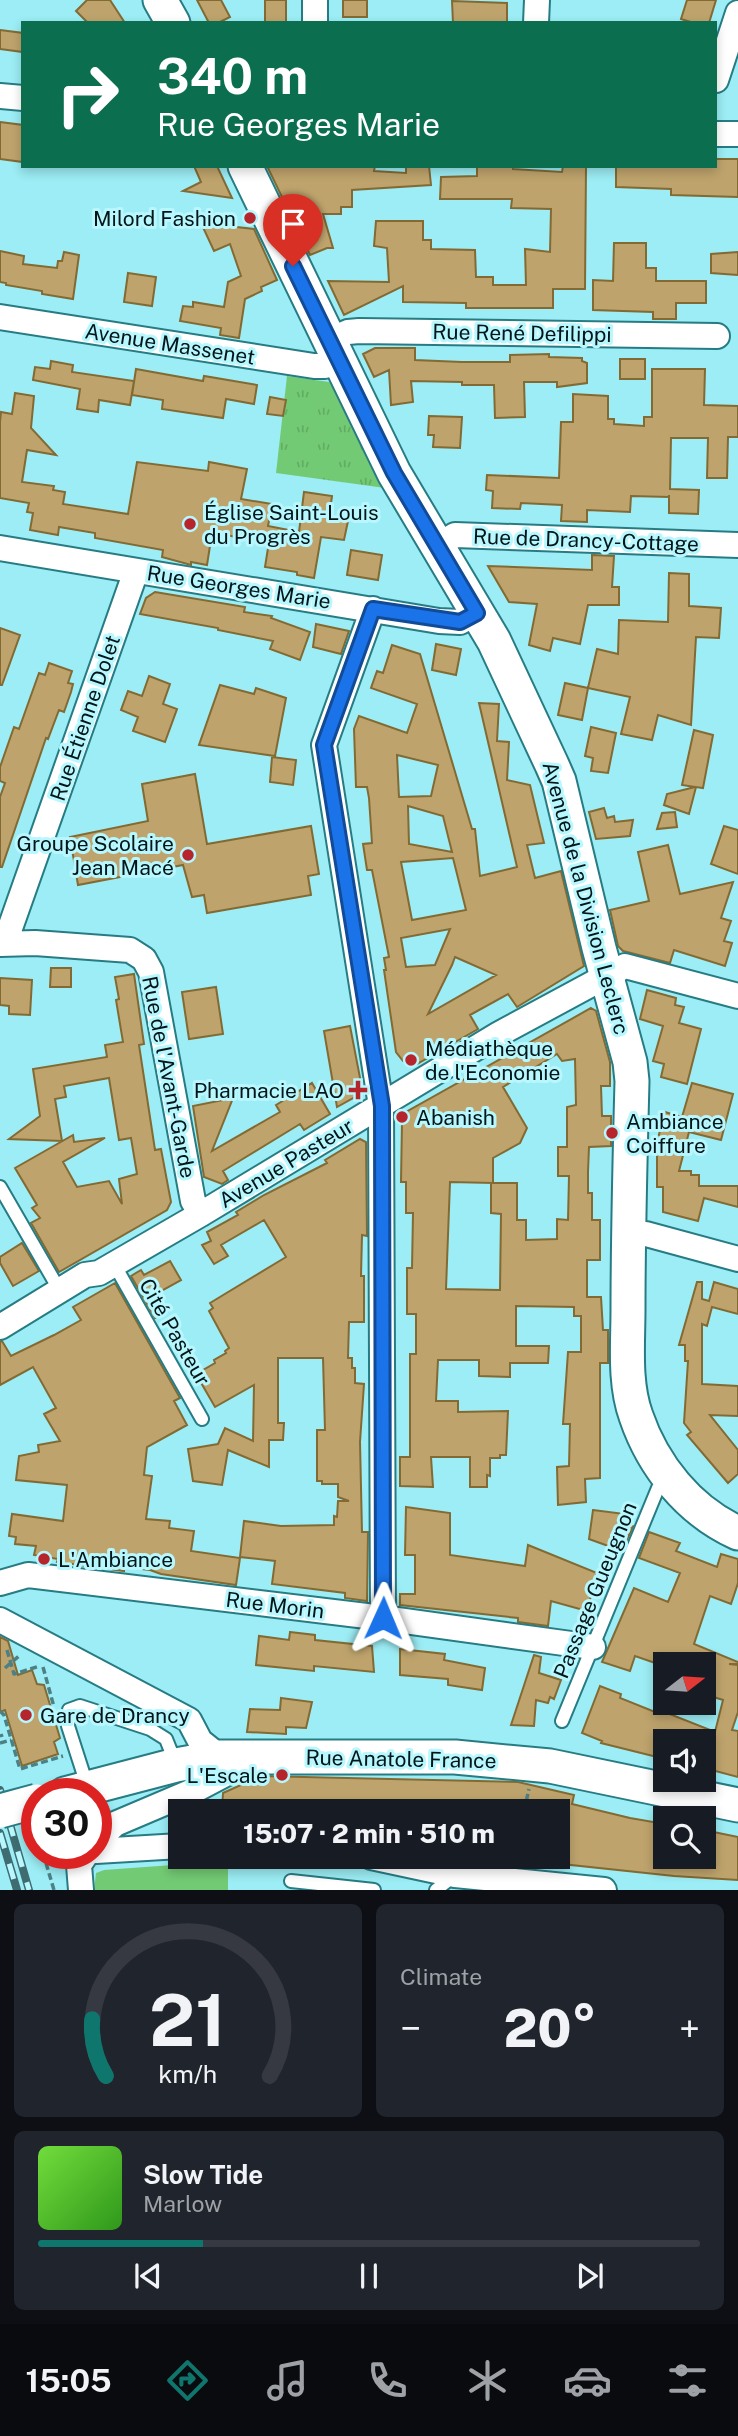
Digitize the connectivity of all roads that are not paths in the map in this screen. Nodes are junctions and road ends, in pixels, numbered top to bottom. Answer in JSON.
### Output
{"nodes":[{"id":1,"x":160,"y":0,"type":"edge"},
{"id":2,"x":315,"y":0,"type":"edge"},
{"id":3,"x":537,"y":0,"type":"edge"},
{"id":4,"x":738,"y":13,"type":"edge"},
{"id":5,"x":172,"y":21,"type":"edge"},
{"id":6,"x":315,"y":21,"type":"edge"},
{"id":7,"x":537,"y":21,"type":"edge"},
{"id":8,"x":717,"y":77,"type":"edge"},
{"id":9,"x":0,"y":96,"type":"edge"},
{"id":10,"x":21,"y":99,"type":"edge"},
{"id":11,"x":717,"y":134,"type":"edge"},
{"id":12,"x":738,"y":134,"type":"edge"},
{"id":13,"x":246,"y":168,"type":"edge"},
{"id":14,"x":0,"y":317,"type":"edge"},
{"id":15,"x":717,"y":336,"type":"dead end"},
{"id":16,"x":334,"y":350,"type":"junction"},
{"id":17,"x":738,"y":545,"type":"edge"},
{"id":18,"x":437,"y":546,"type":"junction"},
{"id":19,"x":0,"y":548,"type":"edge"},
{"id":20,"x":136,"y":571,"type":"junction"},
{"id":21,"x":373,"y":609,"type":"junction"},
{"id":22,"x":477,"y":613,"type":"junction"},
{"id":23,"x":4,"y":944,"type":"edge"},
{"id":24,"x":607,"y":975,"type":"junction"},
{"id":25,"x":738,"y":996,"type":"edge"},
{"id":26,"x":382,"y":1106,"type":"junction"},
{"id":27,"x":0,"y":1187,"type":"edge"},
{"id":28,"x":201,"y":1214,"type":"junction"},
{"id":29,"x":628,"y":1234,"type":"junction"},
{"id":30,"x":738,"y":1259,"type":"edge"},
{"id":31,"x":114,"y":1264,"type":"junction"},
{"id":32,"x":60,"y":1291,"type":"junction"},
{"id":33,"x":0,"y":1327,"type":"edge"},
{"id":34,"x":202,"y":1419,"type":"dead end"},
{"id":35,"x":670,"y":1479,"type":"junction"},
{"id":36,"x":738,"y":1533,"type":"edge"},
{"id":37,"x":0,"y":1583,"type":"edge"},
{"id":38,"x":383,"y":1618,"type":"junction"},
{"id":39,"x":0,"y":1620,"type":"edge"},
{"id":40,"x":593,"y":1647,"type":"junction"},
{"id":41,"x":562,"y":1721,"type":"dead end"},
{"id":42,"x":220,"y":1757,"type":"junction"},
{"id":43,"x":259,"y":1757,"type":"junction"},
{"id":44,"x":176,"y":1765,"type":"junction"},
{"id":45,"x":74,"y":1778,"type":"edge"},
{"id":46,"x":112,"y":1782,"type":"edge"},
{"id":47,"x":21,"y":1805,"type":"edge"},
{"id":48,"x":738,"y":1805,"type":"edge"},
{"id":49,"x":0,"y":1811,"type":"edge"},
{"id":50,"x":112,"y":1827,"type":"edge"},
{"id":51,"x":168,"y":1847,"type":"edge"},
{"id":52,"x":112,"y":1850,"type":"edge"},
{"id":53,"x":79,"y":1869,"type":"edge"},
{"id":54,"x":406,"y":1869,"type":"edge"},
{"id":55,"x":291,"y":1881,"type":"dead end"},
{"id":56,"x":446,"y":1883,"type":"edge"},
{"id":57,"x":81,"y":1890,"type":"edge"},
{"id":58,"x":374,"y":1890,"type":"edge"},
{"id":59,"x":604,"y":1890,"type":"edge"}],
"edges":[{"from":1,"to":5,"type":"street"},
{"from":2,"to":6,"type":"street"},
{"from":3,"to":7,"type":"street"},
{"from":4,"to":8,"type":"street"},
{"from":9,"to":10,"type":"street"},
{"from":11,"to":12,"type":"street"},
{"from":13,"to":16,"type":"street","name":"Avenue de la Division Leclerc"},
{"from":14,"to":16,"type":"street","name":"Avenue Massenet"},
{"from":15,"to":16,"type":"street","name":"Rue René Defilippi"},
{"from":16,"to":18,"type":"street","name":"Avenue de la Division Leclerc"},
{"from":17,"to":18,"type":"street","name":"Rue de Drancy-Cottage"},
{"from":18,"to":22,"type":"street","name":"Avenue de la Division Leclerc"},
{"from":19,"to":20,"type":"street","name":"Rue Georges Marie"},
{"from":20,"to":21,"type":"street","name":"Rue Georges Marie"},
{"from":20,"to":23,"type":"street","name":"Rue Étienne Dolet"},
{"from":21,"to":22,"type":"street","name":"Rue Georges Marie"},
{"from":21,"to":26,"type":"street"},
{"from":22,"to":24,"type":"street","name":"Avenue de la Division Leclerc"},
{"from":23,"to":28,"type":"street","name":"Rue de l'Avant-Garde"},
{"from":24,"to":25,"type":"street","name":"Avenue Pasteur"},
{"from":24,"to":26,"type":"street","name":"Avenue Pasteur"},
{"from":24,"to":29,"type":"street","name":"Avenue de la Division Leclerc"},
{"from":26,"to":28,"type":"street","name":"Avenue Pasteur"},
{"from":26,"to":38,"type":"street"},
{"from":27,"to":32,"type":"lane"},
{"from":28,"to":31,"type":"street","name":"Avenue Pasteur"},
{"from":29,"to":30,"type":"street"},
{"from":29,"to":35,"type":"street","name":"Avenue de la Division Leclerc"},
{"from":31,"to":32,"type":"street","name":"Avenue Pasteur"},
{"from":31,"to":34,"type":"lane","name":"Cité Pasteur"},
{"from":32,"to":33,"type":"street","name":"Avenue Pasteur"},
{"from":35,"to":36,"type":"street","name":"Avenue de la Division Leclerc"},
{"from":35,"to":40,"type":"lane","name":"Passage Gueugnon"},
{"from":37,"to":38,"type":"street","name":"Rue Morin"},
{"from":38,"to":40,"type":"street","name":"Rue Morin"},
{"from":39,"to":42,"type":"street"},
{"from":40,"to":41,"type":"lane","name":"Passage Gueugnon"},
{"from":42,"to":43,"type":"street","name":"Rue Anatole France"},
{"from":42,"to":44,"type":"street","name":"Rue Anatole France"},
{"from":43,"to":48,"type":"street","name":"Rue Anatole France"},
{"from":43,"to":50,"type":"street"},
{"from":44,"to":45,"type":"lane"},
{"from":44,"to":46,"type":"street","name":"Rue Anatole France"},
{"from":47,"to":49,"type":"street","bridge":true},
{"from":51,"to":52,"type":"street"},
{"from":53,"to":57,"type":"street"},
{"from":54,"to":56,"type":"street"},
{"from":55,"to":58,"type":"lane"},
{"from":56,"to":59,"type":"street"}]}
